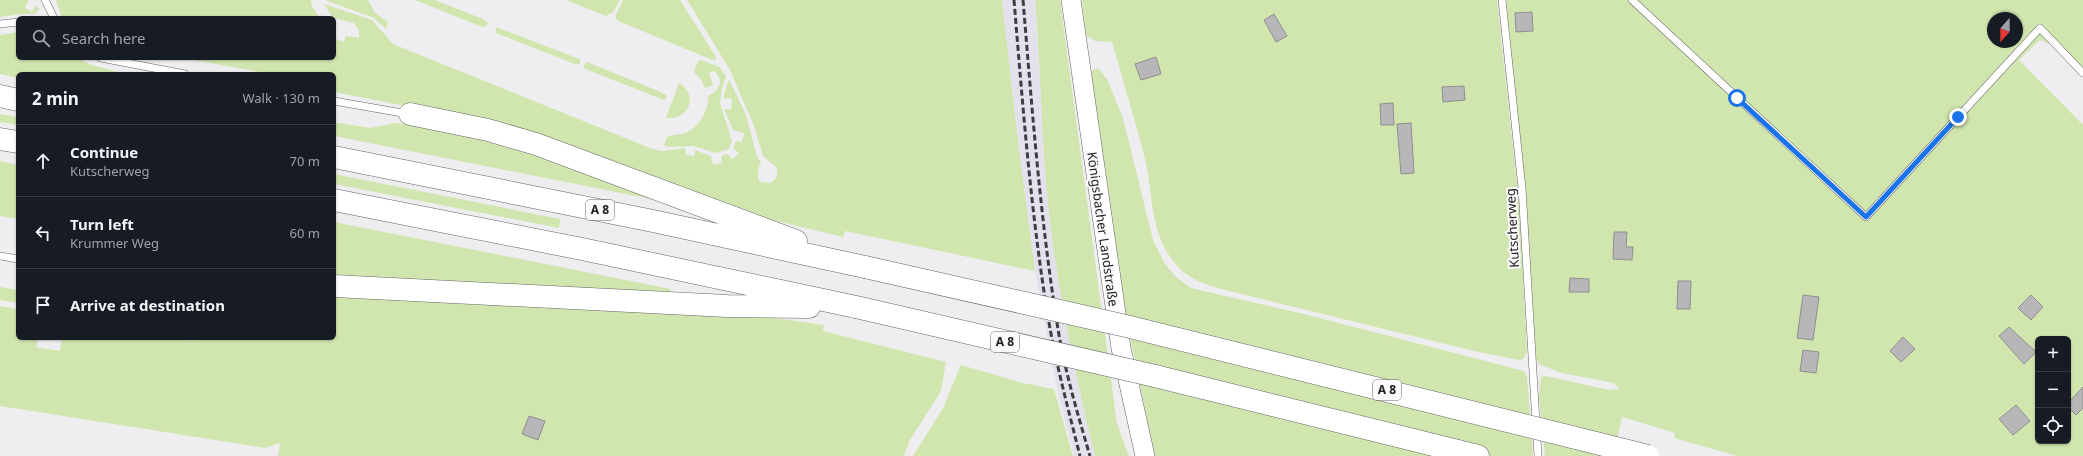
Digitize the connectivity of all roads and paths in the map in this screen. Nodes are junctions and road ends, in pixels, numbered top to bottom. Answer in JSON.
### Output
{"nodes":[{"id":1,"x":46,"y":0,"type":"edge"},
{"id":2,"x":1071,"y":0,"type":"edge"},
{"id":3,"x":1502,"y":0,"type":"edge"},
{"id":4,"x":1632,"y":0,"type":"edge"},
{"id":5,"x":53,"y":16,"type":"edge"},
{"id":6,"x":16,"y":22,"type":"edge"},
{"id":7,"x":0,"y":24,"type":"edge"},
{"id":8,"x":112,"y":60,"type":"edge"},
{"id":9,"x":174,"y":72,"type":"edge"},
{"id":10,"x":2083,"y":73,"type":"edge"},
{"id":11,"x":0,"y":96,"type":"edge"},
{"id":12,"x":16,"y":100,"type":"edge"},
{"id":13,"x":336,"y":101,"type":"edge"},
{"id":14,"x":410,"y":114,"type":"joint"},
{"id":15,"x":0,"y":139,"type":"edge"},
{"id":16,"x":16,"y":142,"type":"edge"},
{"id":17,"x":336,"y":157,"type":"edge"},
{"id":18,"x":336,"y":200,"type":"edge"},
{"id":19,"x":0,"y":256,"type":"edge"},
{"id":20,"x":16,"y":259,"type":"edge"},
{"id":21,"x":865,"y":266,"type":"junction"},
{"id":22,"x":336,"y":286,"type":"edge"},
{"id":23,"x":856,"y":307,"type":"junction"},
{"id":24,"x":1145,"y":456,"type":"edge"},
{"id":25,"x":1478,"y":456,"type":"edge"},
{"id":26,"x":1538,"y":456,"type":"edge"},
{"id":27,"x":1648,"y":456,"type":"edge"}],
"edges":[{"from":1,"to":5,"type":"lane"},
{"from":2,"to":24,"type":"main road","name":"Königsbacher Landstraße"},
{"from":3,"to":26,"type":"lane","name":"Kutscherweg"},
{"from":4,"to":10,"type":"lane"},
{"from":6,"to":7,"type":"lane"},
{"from":8,"to":9,"type":"lane"},
{"from":11,"to":12,"type":"highway"},
{"from":13,"to":14,"type":"lane"},
{"from":14,"to":21,"type":"highway"},
{"from":15,"to":16,"type":"highway"},
{"from":17,"to":21,"type":"highway","number":"A 8"},
{"from":18,"to":23,"type":"highway","number":"A 8"},
{"from":19,"to":20,"type":"lane"},
{"from":21,"to":27,"type":"highway","number":"A 8","bridge":true},
{"from":22,"to":23,"type":"highway"},
{"from":23,"to":25,"type":"highway","number":"A 8","bridge":true}]}
